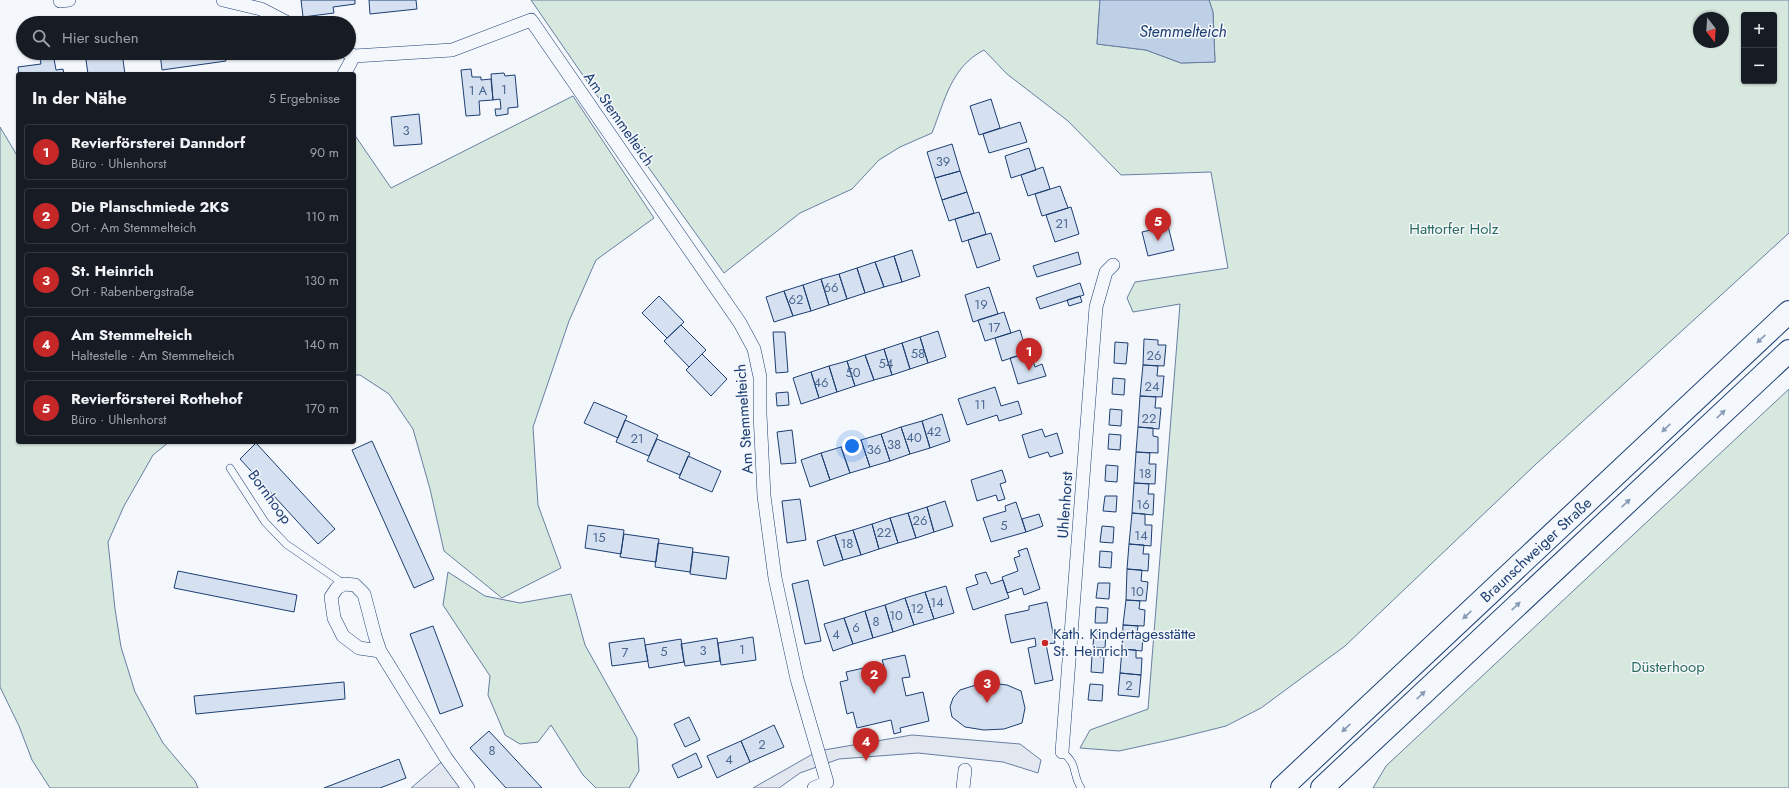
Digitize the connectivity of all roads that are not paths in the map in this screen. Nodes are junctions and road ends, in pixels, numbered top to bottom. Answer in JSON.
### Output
{"nodes":[{"id":1,"x":223,"y":0,"type":"edge"},
{"id":2,"x":263,"y":5,"type":"edge"},
{"id":3,"x":278,"y":16,"type":"edge"},
{"id":4,"x":356,"y":54,"type":"edge"},
{"id":5,"x":349,"y":60,"type":"edge"},
{"id":6,"x":345,"y":72,"type":"edge"},
{"id":7,"x":1113,"y":265,"type":"dead end"},
{"id":8,"x":1789,"y":312,"type":"edge"},
{"id":9,"x":1789,"y":351,"type":"edge"},
{"id":10,"x":230,"y":468,"type":"dead end"},
{"id":11,"x":344,"y":584,"type":"junction"},
{"id":12,"x":380,"y":651,"type":"junction"},
{"id":13,"x":1062,"y":752,"type":"joint"},
{"id":14,"x":965,"y":770,"type":"dead end"},
{"id":15,"x":468,"y":788,"type":"edge"},
{"id":16,"x":814,"y":788,"type":"edge"},
{"id":17,"x":963,"y":788,"type":"edge"},
{"id":18,"x":1081,"y":788,"type":"edge"},
{"id":19,"x":1282,"y":788,"type":"edge"},
{"id":20,"x":1322,"y":788,"type":"edge"}],
"edges":[{"from":1,"to":2,"type":"street"},
{"from":2,"to":3,"type":"street"},
{"from":4,"to":16,"type":"street","name":"Am Stemmelteich"},
{"from":5,"to":6,"type":"street"},
{"from":7,"to":13,"type":"street","name":"Uhlenhorst"},
{"from":8,"to":19,"type":"highway","name":"Braunschweiger Straße","one_way":true},
{"from":20,"to":9,"type":"highway","name":"Braunschweiger Straße","one_way":true},
{"from":10,"to":11,"type":"lane","name":"Bornhoop"},
{"from":11,"to":12,"type":"street","name":"Bornhoop"},
{"from":11,"to":12,"type":"street"},
{"from":12,"to":15,"type":"street","name":"Bornhoop"},
{"from":13,"to":18,"type":"lane"},
{"from":14,"to":17,"type":"street"}]}
